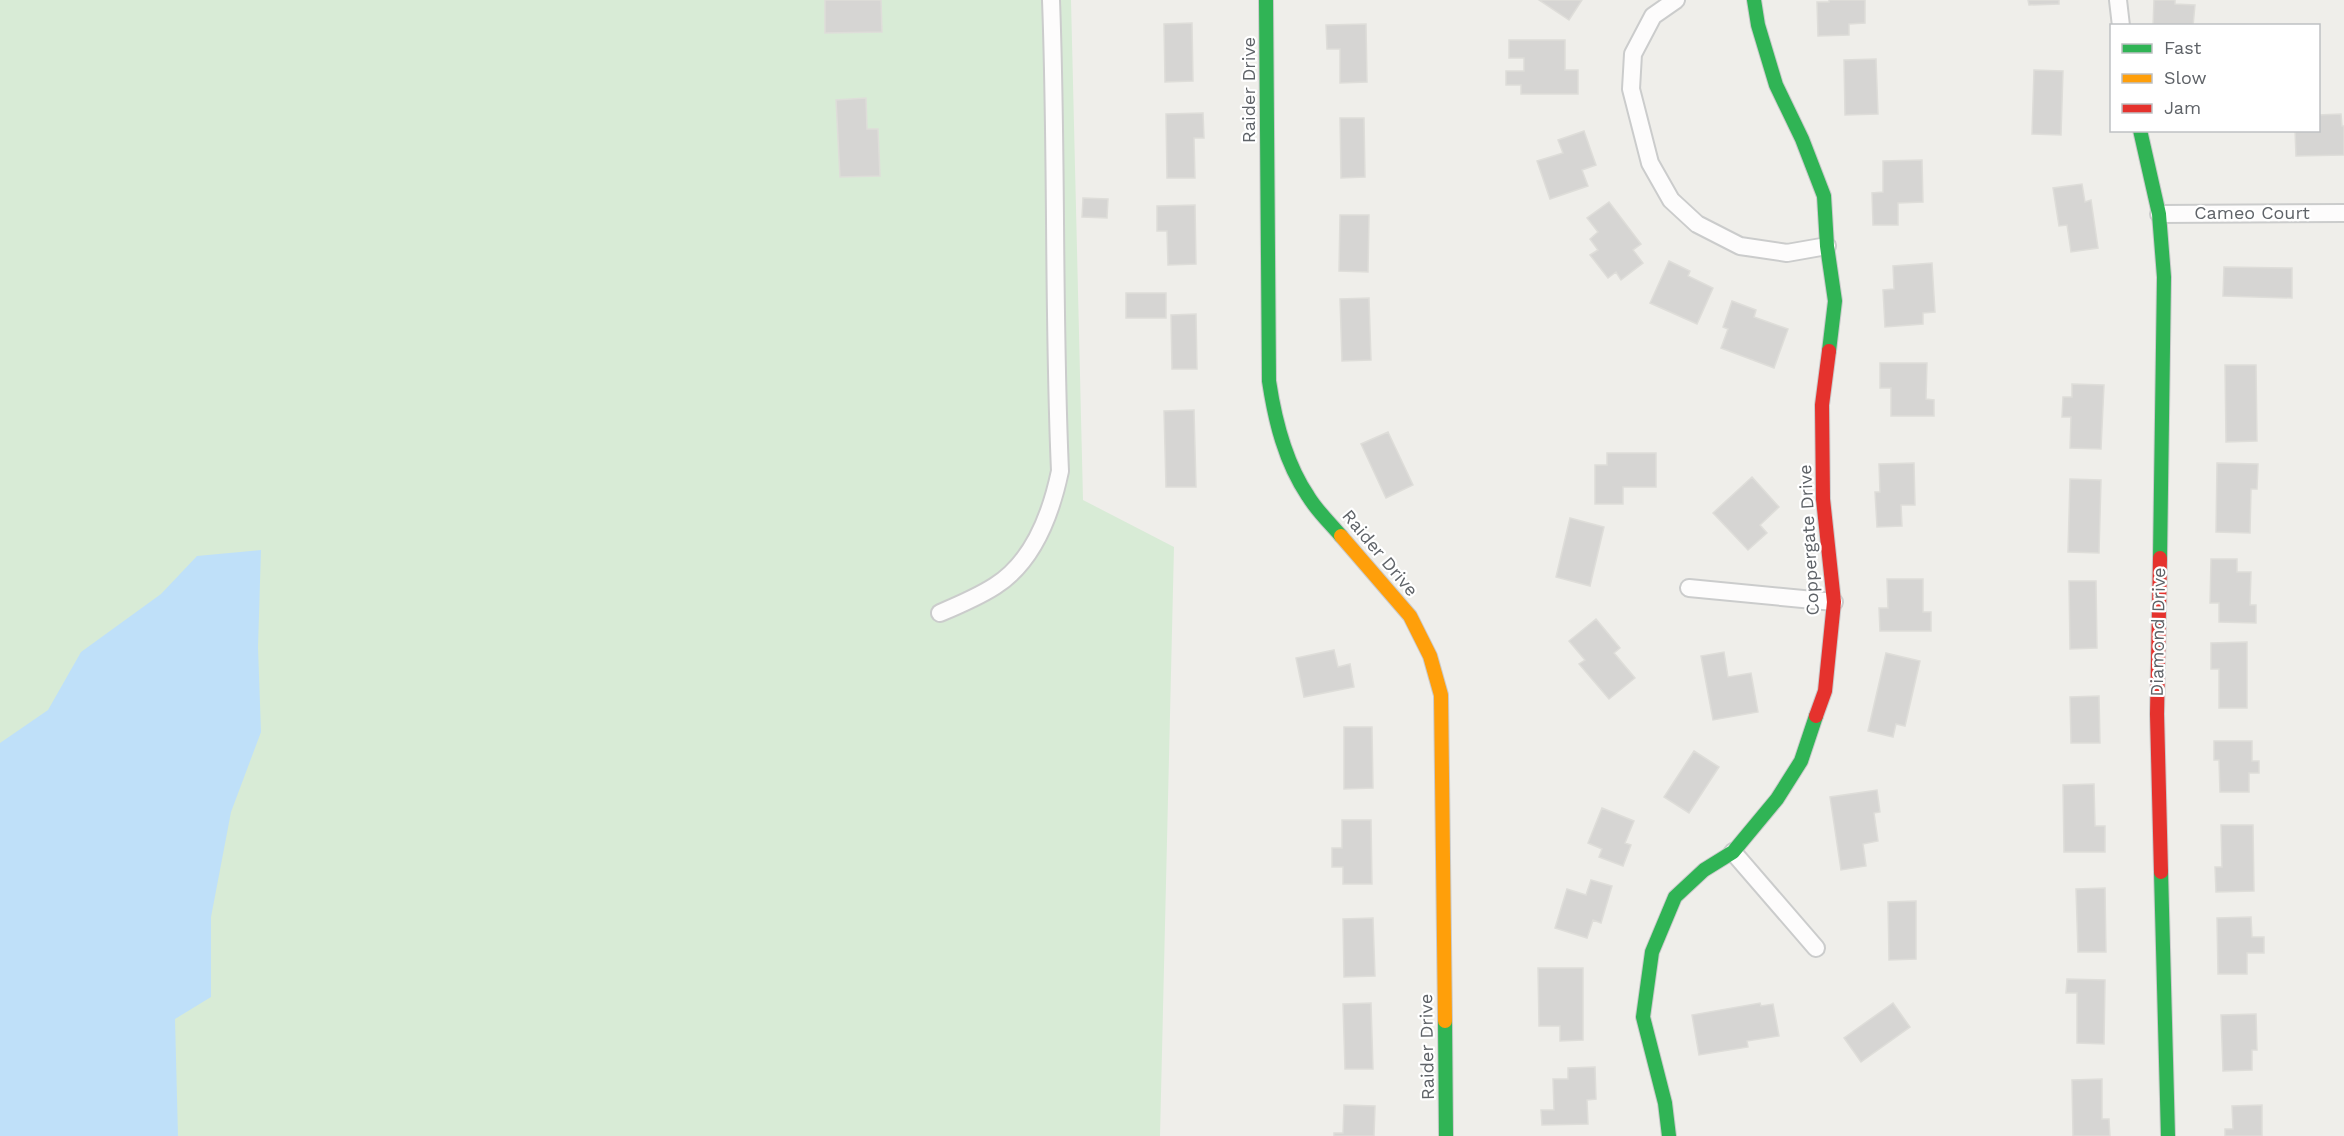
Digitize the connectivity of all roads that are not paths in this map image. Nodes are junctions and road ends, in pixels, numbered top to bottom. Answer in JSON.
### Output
{"nodes":[{"id":1,"x":1051,"y":0,"type":"edge"},
{"id":2,"x":1266,"y":0,"type":"edge"},
{"id":3,"x":1676,"y":0,"type":"edge"},
{"id":4,"x":1754,"y":0,"type":"edge"},
{"id":5,"x":2118,"y":0,"type":"edge"},
{"id":6,"x":2121,"y":24,"type":"edge"},
{"id":7,"x":2140,"y":132,"type":"edge"},
{"id":8,"x":2344,"y":213,"type":"edge"},
{"id":9,"x":2160,"y":214,"type":"junction"},
{"id":10,"x":1827,"y":246,"type":"junction"},
{"id":11,"x":1689,"y":588,"type":"dead end"},
{"id":12,"x":1834,"y":602,"type":"junction"},
{"id":13,"x":940,"y":613,"type":"dead end"},
{"id":14,"x":1733,"y":852,"type":"junction"},
{"id":15,"x":1816,"y":948,"type":"dead end"},
{"id":16,"x":1446,"y":1136,"type":"edge"},
{"id":17,"x":1669,"y":1136,"type":"edge"},
{"id":18,"x":2168,"y":1136,"type":"edge"}],
"edges":[{"from":1,"to":13,"type":"street"},
{"from":2,"to":16,"type":"street","name":"Raider Drive"},
{"from":3,"to":10,"type":"street"},
{"from":4,"to":10,"type":"street","name":"Coppergate Drive"},
{"from":5,"to":6,"type":"street"},
{"from":7,"to":9,"type":"street","name":"Diamond Drive"},
{"from":8,"to":9,"type":"street","name":"Cameo Court"},
{"from":9,"to":18,"type":"street","name":"Diamond Drive"},
{"from":10,"to":12,"type":"street","name":"Coppergate Drive"},
{"from":11,"to":12,"type":"street"},
{"from":12,"to":14,"type":"street","name":"Coppergate Drive"},
{"from":14,"to":15,"type":"street"},
{"from":14,"to":17,"type":"street","name":"Coppergate Drive"}]}
